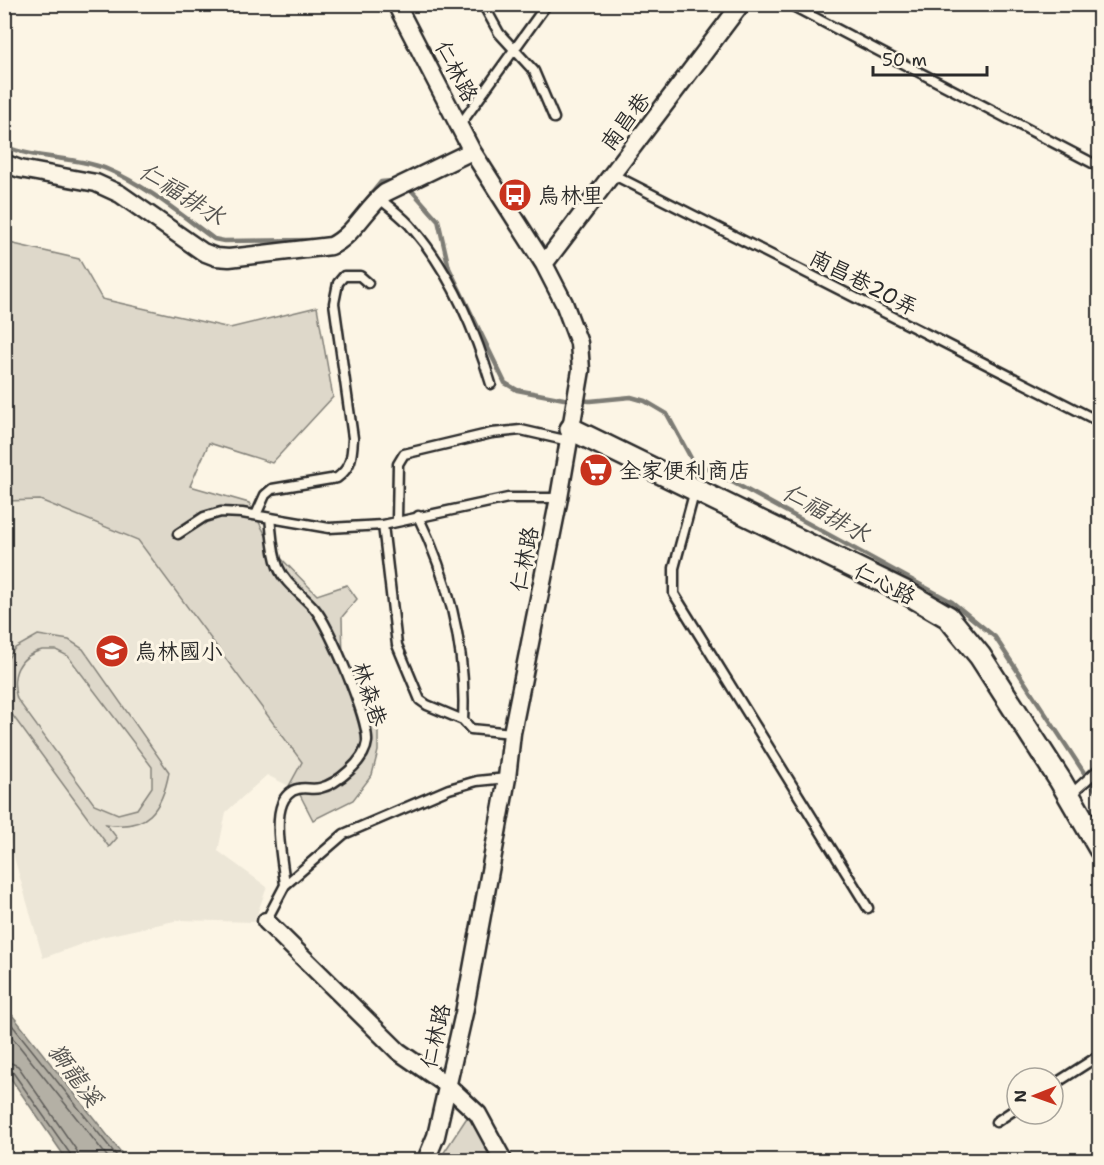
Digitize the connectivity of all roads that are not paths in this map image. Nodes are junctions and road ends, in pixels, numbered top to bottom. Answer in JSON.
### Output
{"nodes":[{"id":1,"x":396,"y":4,"type":"edge"},
{"id":2,"x":483,"y":4,"type":"edge"},
{"id":3,"x":547,"y":4,"type":"edge"},
{"id":4,"x":741,"y":4,"type":"edge"},
{"id":5,"x":789,"y":4,"type":"edge"},
{"id":6,"x":516,"y":50,"type":"junction"},
{"id":7,"x":554,"y":118,"type":"dead end"},
{"id":8,"x":460,"y":125,"type":"junction"},
{"id":9,"x":472,"y":151,"type":"junction"},
{"id":10,"x":4,"y":163,"type":"edge"},
{"id":11,"x":1100,"y":167,"type":"edge"},
{"id":12,"x":612,"y":174,"type":"junction"},
{"id":13,"x":379,"y":198,"type":"junction"},
{"id":14,"x":544,"y":264,"type":"junction"},
{"id":15,"x":368,"y":283,"type":"dead end"},
{"id":16,"x":491,"y":384,"type":"dead end"},
{"id":17,"x":1100,"y":422,"type":"edge"},
{"id":18,"x":572,"y":427,"type":"junction"},
{"id":19,"x":695,"y":490,"type":"junction"},
{"id":20,"x":559,"y":498,"type":"junction"},
{"id":21,"x":256,"y":515,"type":"junction"},
{"id":22,"x":418,"y":516,"type":"junction"},
{"id":23,"x":270,"y":518,"type":"junction"},
{"id":24,"x":397,"y":520,"type":"junction"},
{"id":25,"x":383,"y":525,"type":"junction"},
{"id":26,"x":178,"y":534,"type":"dead end"},
{"id":27,"x":463,"y":720,"type":"junction"},
{"id":28,"x":512,"y":733,"type":"junction"},
{"id":29,"x":1096,"y":772,"type":"edge"},
{"id":30,"x":507,"y":778,"type":"junction"},
{"id":31,"x":1076,"y":790,"type":"junction"},
{"id":32,"x":1100,"y":849,"type":"edge"},
{"id":33,"x":285,"y":885,"type":"junction"},
{"id":34,"x":868,"y":908,"type":"dead end"},
{"id":35,"x":266,"y":921,"type":"joint"},
{"id":36,"x":1100,"y":1055,"type":"edge"},
{"id":37,"x":1065,"y":1077,"type":"edge"},
{"id":38,"x":447,"y":1085,"type":"junction"},
{"id":39,"x":1005,"y":1116,"type":"edge"},
{"id":40,"x":996,"y":1122,"type":"dead end"},
{"id":41,"x":426,"y":1161,"type":"edge"},
{"id":42,"x":504,"y":1161,"type":"edge"}],
"edges":[{"from":1,"to":8,"type":"street","name":"仁林路"},
{"from":2,"to":6,"type":"lane"},
{"from":3,"to":6,"type":"lane"},
{"from":4,"to":12,"type":"street","name":"南昌巷"},
{"from":5,"to":11,"type":"lane"},
{"from":6,"to":7,"type":"lane"},
{"from":6,"to":8,"type":"lane"},
{"from":8,"to":9,"type":"street","name":"仁林路"},
{"from":9,"to":13,"type":"street"},
{"from":9,"to":14,"type":"street","name":"仁林路"},
{"from":10,"to":13,"type":"street"},
{"from":12,"to":14,"type":"street","name":"南昌巷"},
{"from":12,"to":17,"type":"lane","name":"南昌巷20弄"},
{"from":13,"to":16,"type":"lane"},
{"from":14,"to":18,"type":"street","name":"仁林路"},
{"from":15,"to":21,"type":"lane"},
{"from":18,"to":19,"type":"street","name":"仁心路"},
{"from":18,"to":20,"type":"street","name":"仁林路"},
{"from":18,"to":24,"type":"lane"},
{"from":19,"to":31,"type":"street","name":"仁心路"},
{"from":19,"to":34,"type":"lane"},
{"from":20,"to":22,"type":"lane"},
{"from":20,"to":28,"type":"street","name":"仁林路"},
{"from":21,"to":23,"type":"lane"},
{"from":21,"to":26,"type":"lane"},
{"from":22,"to":24,"type":"lane"},
{"from":22,"to":27,"type":"lane"},
{"from":23,"to":25,"type":"lane"},
{"from":23,"to":33,"type":"lane","name":"林森巷"},
{"from":24,"to":25,"type":"lane"},
{"from":25,"to":27,"type":"lane","name":"林森巷"},
{"from":27,"to":28,"type":"lane","name":"林森巷"},
{"from":28,"to":30,"type":"street","name":"仁林路"},
{"from":29,"to":31,"type":"lane"},
{"from":30,"to":33,"type":"lane"},
{"from":30,"to":38,"type":"street","name":"仁林路"},
{"from":31,"to":32,"type":"street","name":"仁心路"},
{"from":33,"to":35,"type":"lane"},
{"from":35,"to":38,"type":"street"},
{"from":36,"to":37,"type":"lane"},
{"from":38,"to":41,"type":"street","name":"仁林路"},
{"from":38,"to":42,"type":"street"},
{"from":39,"to":40,"type":"lane"}]}
